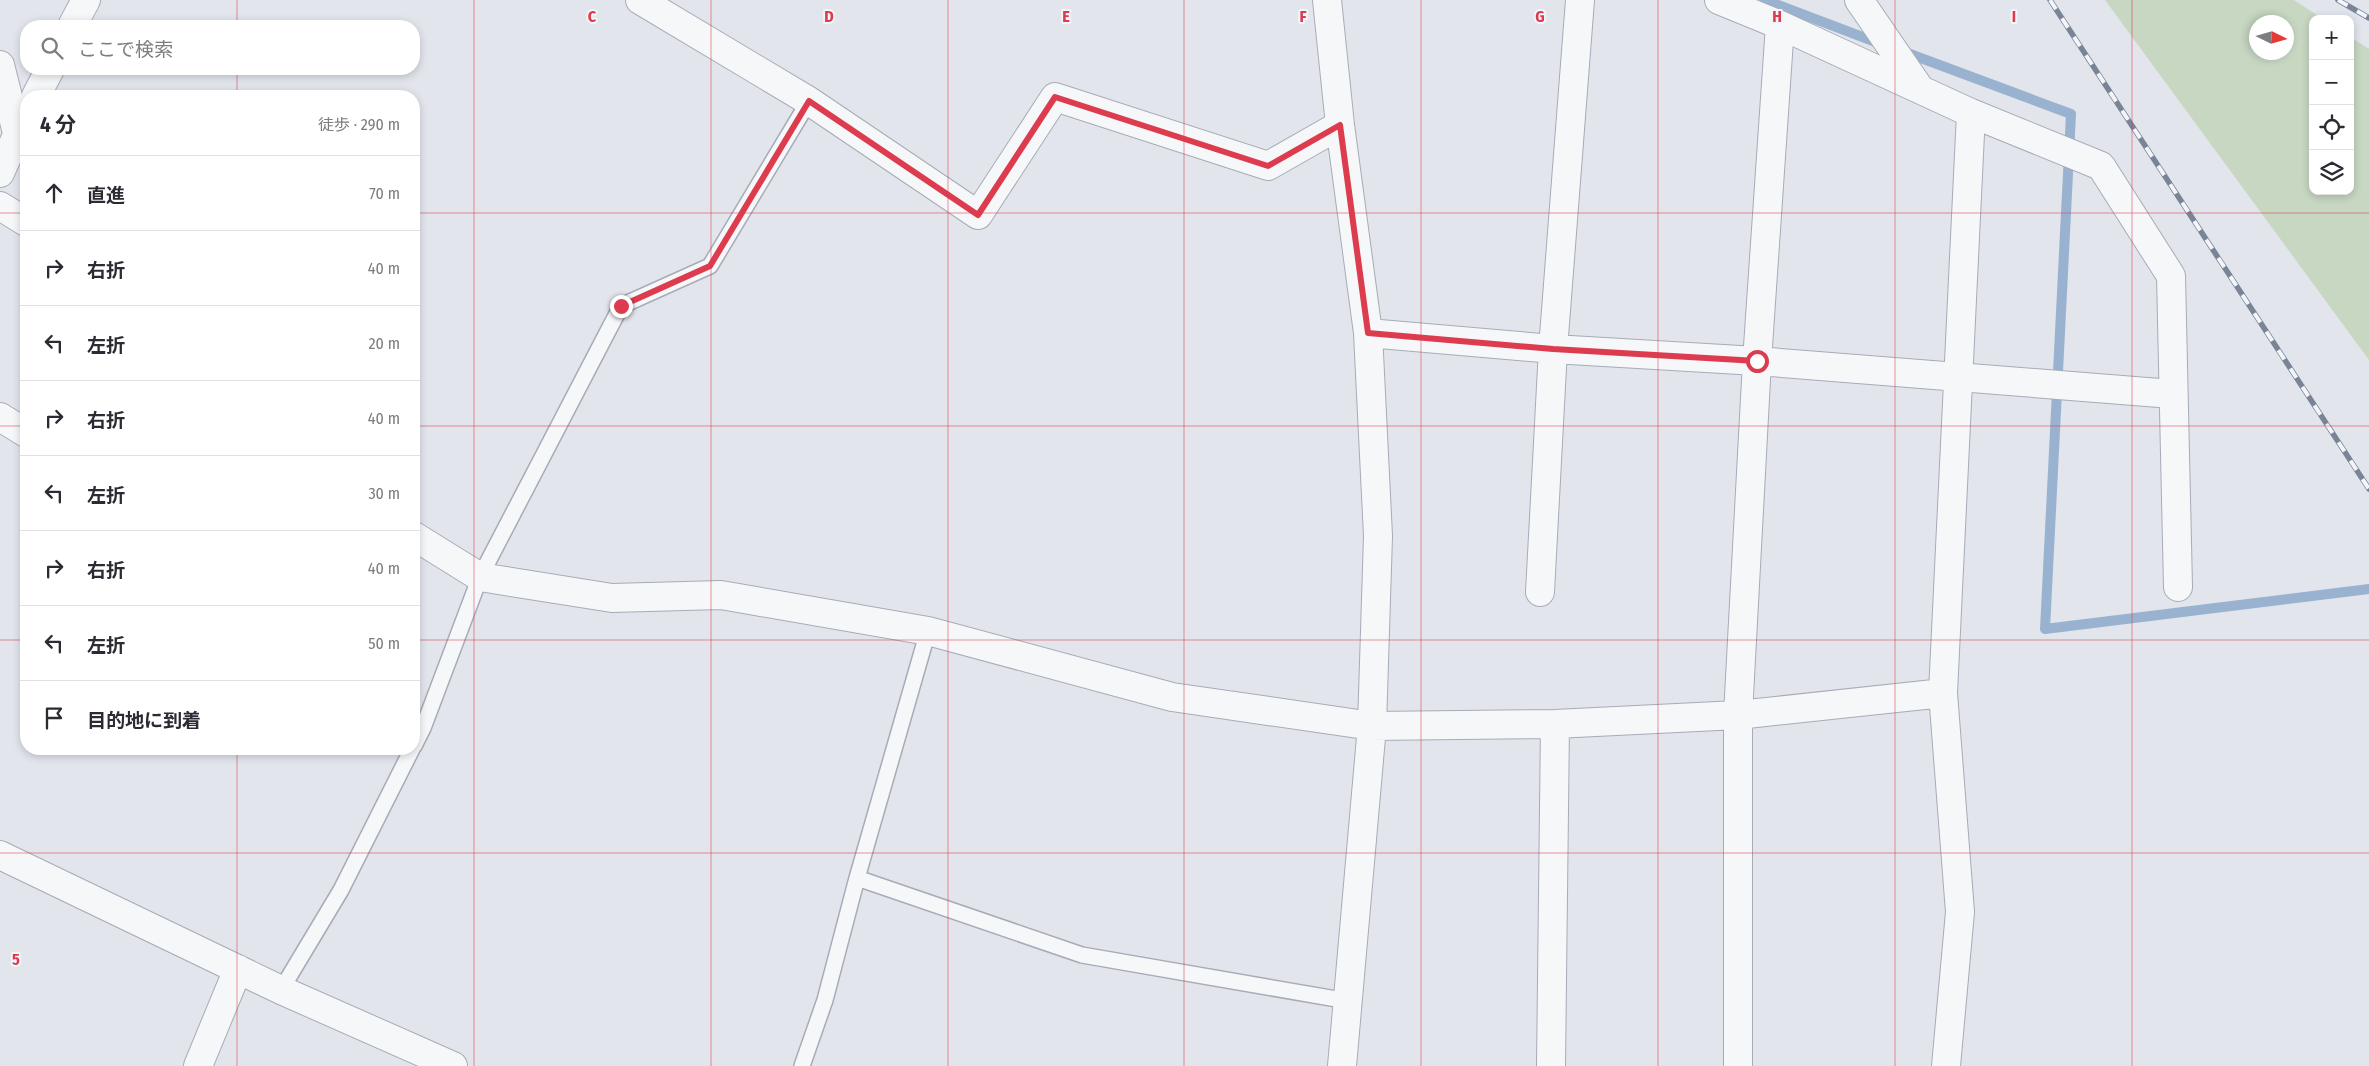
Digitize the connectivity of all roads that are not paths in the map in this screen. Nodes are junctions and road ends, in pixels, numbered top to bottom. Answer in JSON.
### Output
{"nodes":[{"id":1,"x":86,"y":0,"type":"edge"},
{"id":2,"x":640,"y":0,"type":"edge"},
{"id":3,"x":1327,"y":0,"type":"edge"},
{"id":4,"x":1580,"y":0,"type":"edge"},
{"id":5,"x":1720,"y":0,"type":"edge"},
{"id":6,"x":1859,"y":0,"type":"edge"},
{"id":7,"x":75,"y":20,"type":"edge"},
{"id":8,"x":1780,"y":25,"type":"junction"},
{"id":9,"x":0,"y":65,"type":"edge"},
{"id":10,"x":47,"y":75,"type":"edge"},
{"id":11,"x":39,"y":90,"type":"edge"},
{"id":12,"x":1921,"y":90,"type":"junction"},
{"id":13,"x":809,"y":101,"type":"junction"},
{"id":14,"x":1971,"y":113,"type":"junction"},
{"id":15,"x":20,"y":119,"type":"edge"},
{"id":16,"x":1340,"y":125,"type":"junction"},
{"id":17,"x":20,"y":128,"type":"edge"},
{"id":18,"x":0,"y":173,"type":"edge"},
{"id":19,"x":0,"y":206,"type":"edge"},
{"id":20,"x":20,"y":218,"type":"edge"},
{"id":21,"x":1368,"y":333,"type":"junction"},
{"id":22,"x":1553,"y":349,"type":"junction"},
{"id":23,"x":1757,"y":361,"type":"junction"},
{"id":24,"x":1957,"y":378,"type":"junction"},
{"id":25,"x":2172,"y":394,"type":"junction"},
{"id":26,"x":0,"y":417,"type":"edge"},
{"id":27,"x":20,"y":429,"type":"edge"},
{"id":28,"x":420,"y":540,"type":"edge"},
{"id":29,"x":480,"y":577,"type":"junction"},
{"id":30,"x":2178,"y":587,"type":"dead end"},
{"id":31,"x":1540,"y":592,"type":"dead end"},
{"id":32,"x":928,"y":631,"type":"junction"},
{"id":33,"x":1943,"y":693,"type":"junction"},
{"id":34,"x":1738,"y":715,"type":"junction"},
{"id":35,"x":1555,"y":724,"type":"junction"},
{"id":36,"x":1372,"y":726,"type":"junction"},
{"id":37,"x":420,"y":734,"type":"edge"},
{"id":38,"x":409,"y":755,"type":"edge"},
{"id":39,"x":0,"y":855,"type":"edge"},
{"id":40,"x":857,"y":878,"type":"junction"},
{"id":41,"x":238,"y":969,"type":"junction"},
{"id":42,"x":281,"y":990,"type":"junction"},
{"id":43,"x":1348,"y":1001,"type":"junction"},
{"id":44,"x":198,"y":1066,"type":"edge"},
{"id":45,"x":453,"y":1066,"type":"edge"},
{"id":46,"x":802,"y":1066,"type":"edge"},
{"id":47,"x":1342,"y":1066,"type":"edge"},
{"id":48,"x":1551,"y":1066,"type":"edge"},
{"id":49,"x":1738,"y":1066,"type":"edge"},
{"id":50,"x":1946,"y":1066,"type":"edge"}],
"edges":[{"from":1,"to":7,"type":"street"},
{"from":2,"to":13,"type":"street"},
{"from":3,"to":16,"type":"street"},
{"from":4,"to":22,"type":"street"},
{"from":5,"to":8,"type":"street"},
{"from":6,"to":12,"type":"street"},
{"from":8,"to":12,"type":"street"},
{"from":8,"to":23,"type":"street"},
{"from":9,"to":15,"type":"street"},
{"from":10,"to":11,"type":"street"},
{"from":12,"to":14,"type":"street"},
{"from":13,"to":16,"type":"street"},
{"from":13,"to":29,"type":"lane"},
{"from":14,"to":24,"type":"street"},
{"from":14,"to":25,"type":"street"},
{"from":16,"to":21,"type":"street"},
{"from":17,"to":18,"type":"street"},
{"from":19,"to":20,"type":"street"},
{"from":21,"to":22,"type":"street"},
{"from":21,"to":36,"type":"street"},
{"from":22,"to":23,"type":"street"},
{"from":22,"to":31,"type":"street"},
{"from":23,"to":24,"type":"street"},
{"from":23,"to":34,"type":"street"},
{"from":24,"to":25,"type":"street"},
{"from":24,"to":33,"type":"street"},
{"from":25,"to":30,"type":"street"},
{"from":26,"to":27,"type":"street"},
{"from":28,"to":29,"type":"street"},
{"from":29,"to":32,"type":"street"},
{"from":29,"to":37,"type":"lane"},
{"from":32,"to":36,"type":"street"},
{"from":32,"to":40,"type":"lane"},
{"from":33,"to":34,"type":"street"},
{"from":33,"to":50,"type":"street"},
{"from":34,"to":35,"type":"street"},
{"from":34,"to":49,"type":"street"},
{"from":35,"to":36,"type":"street"},
{"from":35,"to":48,"type":"street"},
{"from":36,"to":43,"type":"street"},
{"from":38,"to":42,"type":"lane"},
{"from":39,"to":41,"type":"street"},
{"from":40,"to":43,"type":"lane"},
{"from":40,"to":46,"type":"lane"},
{"from":41,"to":42,"type":"street"},
{"from":41,"to":44,"type":"street"},
{"from":42,"to":45,"type":"street"},
{"from":43,"to":47,"type":"street"}]}
